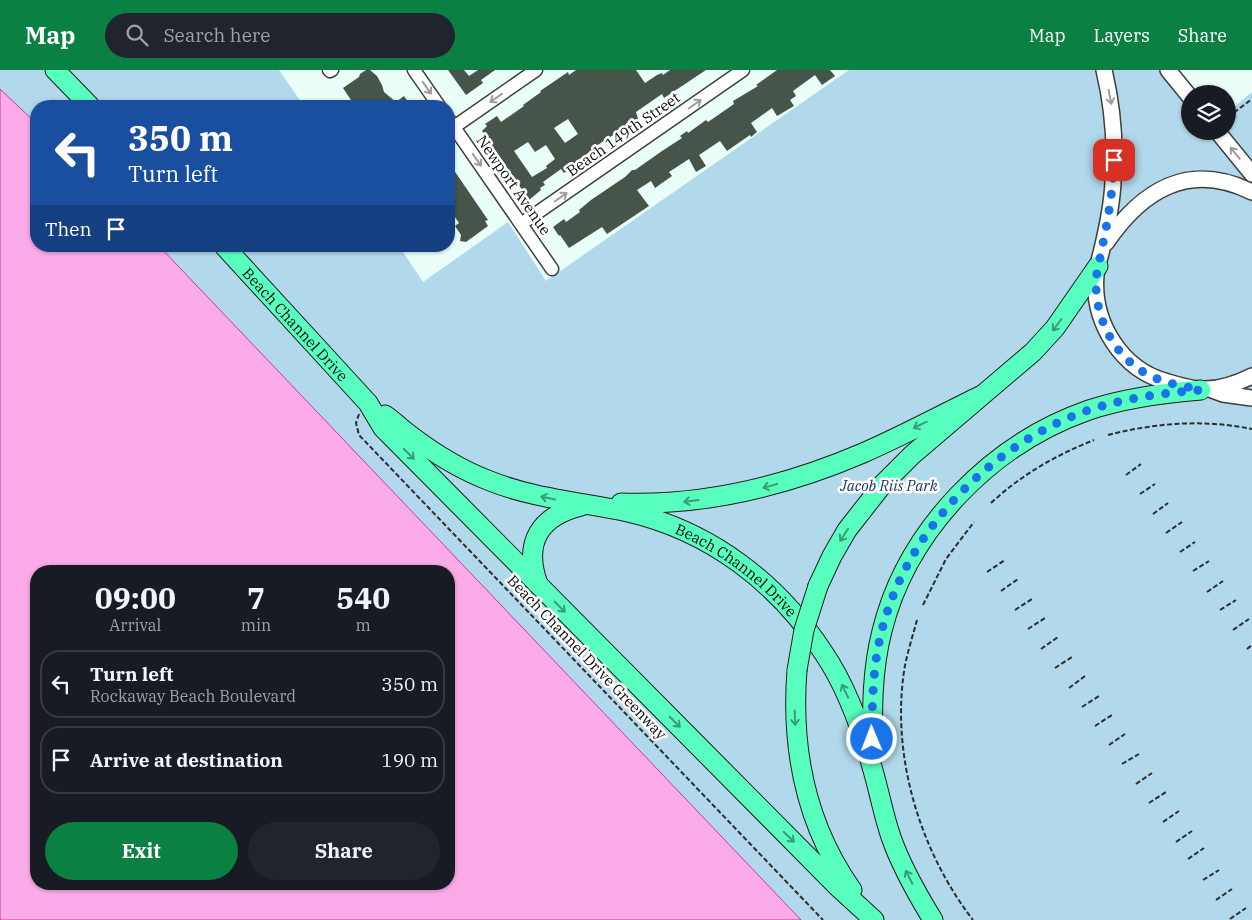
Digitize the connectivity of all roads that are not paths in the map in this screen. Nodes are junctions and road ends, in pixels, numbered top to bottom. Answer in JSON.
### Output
{"nodes":[{"id":1,"x":56,"y":70,"type":"edge"},
{"id":2,"x":72,"y":70,"type":"edge"},
{"id":3,"x":414,"y":70,"type":"edge"},
{"id":4,"x":536,"y":70,"type":"edge"},
{"id":5,"x":743,"y":70,"type":"edge"},
{"id":6,"x":1104,"y":70,"type":"edge"},
{"id":7,"x":1168,"y":70,"type":"edge"},
{"id":8,"x":1181,"y":87,"type":"edge"},
{"id":9,"x":84,"y":100,"type":"edge"},
{"id":10,"x":97,"y":100,"type":"edge"},
{"id":11,"x":435,"y":100,"type":"edge"},
{"id":12,"x":455,"y":121,"type":"edge"},
{"id":13,"x":455,"y":130,"type":"edge"},
{"id":14,"x":1224,"y":140,"type":"edge"},
{"id":15,"x":1252,"y":174,"type":"edge"},
{"id":16,"x":1252,"y":192,"type":"edge"},
{"id":17,"x":521,"y":224,"type":"junction"},
{"id":18,"x":230,"y":252,"type":"edge"},
{"id":19,"x":1100,"y":257,"type":"junction"},
{"id":20,"x":552,"y":269,"type":"dead end"},
{"id":21,"x":1252,"y":376,"type":"edge"},
{"id":22,"x":1204,"y":389,"type":"junction"},
{"id":23,"x":980,"y":396,"type":"junction"},
{"id":24,"x":1252,"y":398,"type":"edge"},
{"id":25,"x":368,"y":403,"type":"junction"},
{"id":26,"x":586,"y":505,"type":"junction"},
{"id":27,"x":538,"y":585,"type":"junction"},
{"id":28,"x":873,"y":769,"type":"junction"},
{"id":29,"x":874,"y":920,"type":"edge"},
{"id":30,"x":933,"y":920,"type":"edge"}],
"edges":[{"from":1,"to":9,"type":"main road"},
{"from":2,"to":10,"type":"main road"},
{"from":3,"to":11,"type":"street","one_way":true},
{"from":4,"to":12,"type":"street","one_way":true},
{"from":17,"to":5,"type":"street","name":"Beach 149th Street","one_way":true},
{"from":6,"to":19,"type":"street","one_way":true},
{"from":7,"to":8,"type":"street"},
{"from":13,"to":17,"type":"street","name":"Newport Avenue","one_way":true},
{"from":15,"to":14,"type":"street","one_way":true},
{"from":16,"to":19,"type":"street"},
{"from":17,"to":20,"type":"street","name":"Newport Avenue"},
{"from":18,"to":25,"type":"main road","name":"Beach Channel Drive"},
{"from":19,"to":22,"type":"street"},
{"from":19,"to":23,"type":"main road","one_way":true},
{"from":21,"to":22,"type":"street"},
{"from":22,"to":24,"type":"street"},
{"from":22,"to":28,"type":"main road"},
{"from":23,"to":26,"type":"main road","one_way":true},
{"from":23,"to":29,"type":"main road","one_way":true,"bridge":true},
{"from":26,"to":25,"type":"main road","name":"Beach Channel Drive","one_way":true},
{"from":25,"to":27,"type":"main road","name":"Beach Channel Drive","one_way":true},
{"from":26,"to":27,"type":"main road"},
{"from":28,"to":26,"type":"main road","name":"Beach Channel Drive","one_way":true},
{"from":27,"to":29,"type":"main road","name":"Beach Channel Drive","one_way":true},
{"from":30,"to":28,"type":"main road","name":"Beach Channel Drive","one_way":true}]}
